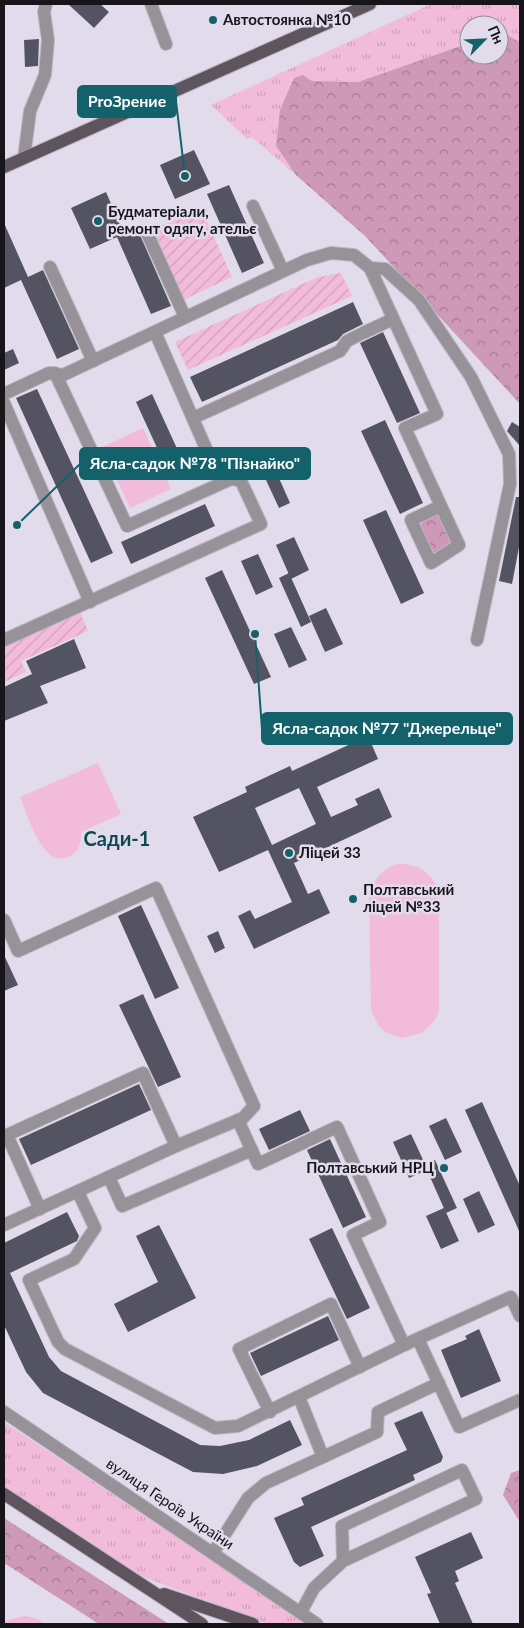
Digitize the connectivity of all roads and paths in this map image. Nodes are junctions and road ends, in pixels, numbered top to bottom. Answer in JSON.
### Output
{"nodes":[{"id":1,"x":46,"y":4,"type":"edge"},
{"id":2,"x":151,"y":4,"type":"edge"},
{"id":3,"x":370,"y":4,"type":"edge"},
{"id":4,"x":166,"y":44,"type":"dead end"},
{"id":5,"x":24,"y":158,"type":"junction"},
{"id":6,"x":4,"y":167,"type":"edge"},
{"id":7,"x":253,"y":206,"type":"dead end"},
{"id":8,"x":147,"y":233,"type":"dead end"},
{"id":9,"x":50,"y":267,"type":"dead end"},
{"id":10,"x":370,"y":268,"type":"junction"},
{"id":11,"x":283,"y":271,"type":"junction"},
{"id":12,"x":185,"y":317,"type":"junction"},
{"id":13,"x":393,"y":319,"type":"junction"},
{"id":14,"x":154,"y":332,"type":"junction"},
{"id":15,"x":93,"y":361,"type":"junction"},
{"id":16,"x":55,"y":373,"type":"junction"},
{"id":17,"x":4,"y":394,"type":"edge"},
{"id":18,"x":4,"y":403,"type":"edge"},
{"id":19,"x":193,"y":418,"type":"junction"},
{"id":20,"x":231,"y":479,"type":"junction"},
{"id":21,"x":441,"y":506,"type":"junction"},
{"id":22,"x":90,"y":602,"type":"junction"},
{"id":23,"x":4,"y":640,"type":"edge"},
{"id":24,"x":478,"y":640,"type":"dead end"},
{"id":25,"x":4,"y":920,"type":"edge"},
{"id":26,"x":238,"y":1120,"type":"junction"},
{"id":27,"x":176,"y":1146,"type":"junction"},
{"id":28,"x":252,"y":1150,"type":"junction"},
{"id":29,"x":109,"y":1177,"type":"junction"},
{"id":30,"x":78,"y":1192,"type":"junction"},
{"id":31,"x":40,"y":1209,"type":"junction"},
{"id":32,"x":4,"y":1225,"type":"edge"},
{"id":33,"x":520,"y":1316,"type":"edge"},
{"id":34,"x":418,"y":1339,"type":"junction"},
{"id":35,"x":404,"y":1346,"type":"junction"},
{"id":36,"x":360,"y":1367,"type":"junction"},
{"id":37,"x":439,"y":1383,"type":"junction"},
{"id":38,"x":299,"y":1397,"type":"junction"},
{"id":39,"x":520,"y":1400,"type":"edge"},
{"id":40,"x":4,"y":1412,"type":"edge"},
{"id":41,"x":270,"y":1412,"type":"junction"},
{"id":42,"x":323,"y":1457,"type":"junction"},
{"id":43,"x":4,"y":1494,"type":"edge"},
{"id":44,"x":213,"y":1553,"type":"junction"},
{"id":45,"x":342,"y":1561,"type":"junction"},
{"id":46,"x":145,"y":1588,"type":"junction"},
{"id":47,"x":301,"y":1612,"type":"junction"},
{"id":48,"x":202,"y":1624,"type":"edge"},
{"id":49,"x":253,"y":1624,"type":"edge"},
{"id":50,"x":317,"y":1624,"type":"edge"}],
"edges":[{"from":1,"to":5,"type":"street"},
{"from":2,"to":4,"type":"street"},
{"from":3,"to":5,"type":"main road"},
{"from":5,"to":6,"type":"main road"},
{"from":7,"to":11,"type":"street"},
{"from":8,"to":12,"type":"street"},
{"from":9,"to":15,"type":"street"},
{"from":10,"to":11,"type":"street"},
{"from":10,"to":13,"type":"street"},
{"from":10,"to":24,"type":"street"},
{"from":11,"to":12,"type":"street"},
{"from":12,"to":14,"type":"street"},
{"from":13,"to":19,"type":"street"},
{"from":13,"to":21,"type":"street"},
{"from":14,"to":15,"type":"street"},
{"from":14,"to":19,"type":"street"},
{"from":15,"to":16,"type":"street"},
{"from":16,"to":17,"type":"street"},
{"from":16,"to":20,"type":"street"},
{"from":18,"to":22,"type":"street"},
{"from":19,"to":20,"type":"street"},
{"from":20,"to":22,"type":"street"},
{"from":21,"to":21,"type":"street"},
{"from":22,"to":23,"type":"street"},
{"from":25,"to":26,"type":"street"},
{"from":26,"to":27,"type":"street"},
{"from":26,"to":28,"type":"street"},
{"from":27,"to":29,"type":"street"},
{"from":27,"to":31,"type":"street"},
{"from":28,"to":29,"type":"street"},
{"from":28,"to":35,"type":"street"},
{"from":29,"to":30,"type":"street"},
{"from":30,"to":31,"type":"street"},
{"from":30,"to":41,"type":"street"},
{"from":31,"to":32,"type":"street"},
{"from":33,"to":34,"type":"street"},
{"from":34,"to":35,"type":"street"},
{"from":34,"to":37,"type":"street"},
{"from":35,"to":36,"type":"street"},
{"from":36,"to":38,"type":"street"},
{"from":36,"to":41,"type":"street"},
{"from":37,"to":39,"type":"street"},
{"from":37,"to":42,"type":"street"},
{"from":38,"to":41,"type":"street"},
{"from":38,"to":42,"type":"street"},
{"from":40,"to":44,"type":"street","name":"вулиця Героїв України"},
{"from":42,"to":44,"type":"street"},
{"from":43,"to":46,"type":"main road"},
{"from":44,"to":47,"type":"street","name":"вулиця Героїв України"},
{"from":45,"to":45,"type":"street"},
{"from":45,"to":47,"type":"street"},
{"from":46,"to":48,"type":"main road"},
{"from":46,"to":49,"type":"main road"},
{"from":47,"to":50,"type":"street","name":"вулиця Героїв України"}]}
